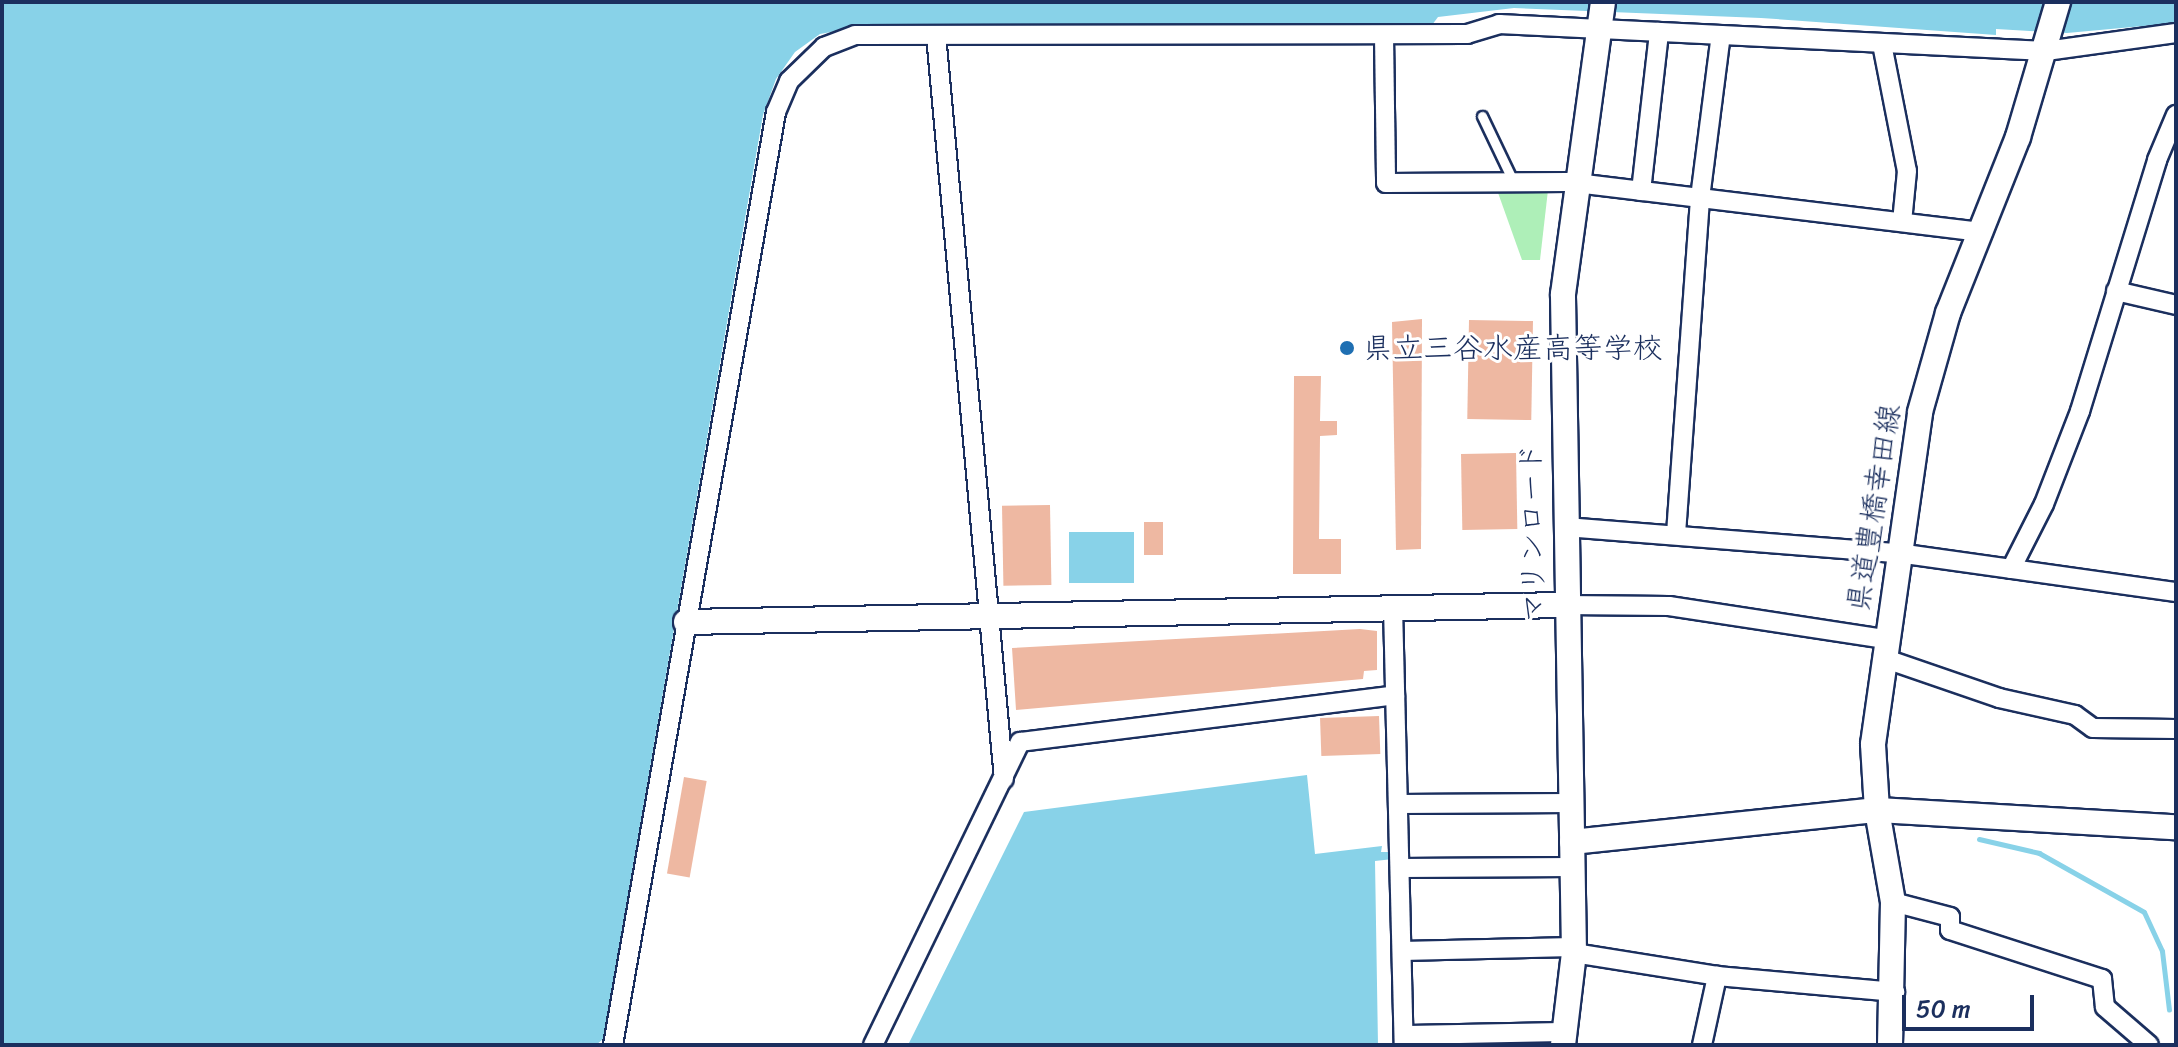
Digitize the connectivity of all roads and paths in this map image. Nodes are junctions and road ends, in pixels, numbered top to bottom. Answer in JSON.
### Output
{"nodes":[{"id":1,"x":2058,"y":2,"type":"edge"},
{"id":2,"x":1601,"y":17,"type":"edge"},
{"id":3,"x":1659,"y":32,"type":"junction"},
{"id":4,"x":2176,"y":33,"type":"edge"},
{"id":5,"x":936,"y":35,"type":"junction"},
{"id":6,"x":1384,"y":35,"type":"junction"},
{"id":7,"x":1721,"y":35,"type":"junction"},
{"id":8,"x":2048,"y":43,"type":"junction"},
{"id":9,"x":1882,"y":44,"type":"junction"},
{"id":10,"x":2176,"y":115,"type":"edge"},
{"id":11,"x":1482,"y":116,"type":"dead end"},
{"id":12,"x":1513,"y":181,"type":"junction"},
{"id":13,"x":1575,"y":184,"type":"junction"},
{"id":14,"x":1641,"y":191,"type":"junction"},
{"id":15,"x":1700,"y":198,"type":"junction"},
{"id":16,"x":1902,"y":222,"type":"junction"},
{"id":17,"x":1983,"y":232,"type":"junction"},
{"id":18,"x":2116,"y":291,"type":"junction"},
{"id":19,"x":2176,"y":305,"type":"edge"},
{"id":20,"x":1565,"y":527,"type":"junction"},
{"id":21,"x":1676,"y":534,"type":"junction"},
{"id":22,"x":1898,"y":553,"type":"junction"},
{"id":23,"x":2011,"y":569,"type":"junction"},
{"id":24,"x":2176,"y":592,"type":"edge"},
{"id":25,"x":1565,"y":605,"type":"junction"},
{"id":26,"x":1393,"y":607,"type":"junction"},
{"id":27,"x":989,"y":617,"type":"junction"},
{"id":28,"x":686,"y":622,"type":"junction"},
{"id":29,"x":1884,"y":649,"type":"junction"},
{"id":30,"x":1395,"y":695,"type":"junction"},
{"id":31,"x":2176,"y":729,"type":"edge"},
{"id":32,"x":1004,"y":779,"type":"junction"},
{"id":33,"x":1571,"y":803,"type":"junction"},
{"id":34,"x":1398,"y":804,"type":"junction"},
{"id":35,"x":1877,"y":810,"type":"junction"},
{"id":36,"x":2176,"y":827,"type":"edge"},
{"id":37,"x":1572,"y":842,"type":"junction"},
{"id":38,"x":1573,"y":867,"type":"junction"},
{"id":39,"x":1400,"y":868,"type":"junction"},
{"id":40,"x":1893,"y":902,"type":"junction"},
{"id":41,"x":1574,"y":950,"type":"junction"},
{"id":42,"x":1402,"y":951,"type":"junction"},
{"id":43,"x":1717,"y":976,"type":"junction"},
{"id":44,"x":1895,"y":992,"type":"junction"},
{"id":45,"x":1564,"y":1039,"type":"edge"},
{"id":46,"x":1404,"y":1040,"type":"edge"},
{"id":47,"x":613,"y":1045,"type":"edge"},
{"id":48,"x":873,"y":1045,"type":"edge"},
{"id":49,"x":1702,"y":1045,"type":"edge"},
{"id":50,"x":1890,"y":1045,"type":"edge"},
{"id":51,"x":2149,"y":1045,"type":"edge"}],
"edges":[{"from":1,"to":8,"type":"street","name":"県道豊橋幸田線"},
{"from":2,"to":3,"type":"street"},
{"from":2,"to":6,"type":"street"},
{"from":2,"to":13,"type":"street","name":"マリンロード"},
{"from":3,"to":7,"type":"street"},
{"from":3,"to":14,"type":"street"},
{"from":4,"to":8,"type":"street"},
{"from":5,"to":6,"type":"street"},
{"from":5,"to":27,"type":"street"},
{"from":5,"to":28,"type":"street"},
{"from":6,"to":12,"type":"street"},
{"from":7,"to":9,"type":"street"},
{"from":7,"to":15,"type":"street"},
{"from":8,"to":9,"type":"street"},
{"from":8,"to":17,"type":"street","name":"県道豊橋幸田線"},
{"from":9,"to":16,"type":"street"},
{"from":10,"to":18,"type":"street"},
{"from":11,"to":12,"type":"lane"},
{"from":12,"to":13,"type":"street"},
{"from":13,"to":14,"type":"street"},
{"from":13,"to":20,"type":"street","name":"マリンロード"},
{"from":14,"to":15,"type":"street"},
{"from":15,"to":16,"type":"street"},
{"from":15,"to":21,"type":"street"},
{"from":16,"to":17,"type":"street"},
{"from":17,"to":22,"type":"street","name":"県道豊橋幸田線"},
{"from":18,"to":19,"type":"street"},
{"from":18,"to":23,"type":"street"},
{"from":20,"to":21,"type":"street"},
{"from":20,"to":25,"type":"street","name":"マリンロード"},
{"from":21,"to":22,"type":"street"},
{"from":22,"to":23,"type":"street"},
{"from":22,"to":29,"type":"street","name":"県道豊橋幸田線"},
{"from":23,"to":24,"type":"street"},
{"from":25,"to":26,"type":"street"},
{"from":25,"to":29,"type":"street"},
{"from":25,"to":33,"type":"street","name":"マリンロード"},
{"from":26,"to":27,"type":"street"},
{"from":26,"to":30,"type":"street"},
{"from":27,"to":28,"type":"street"},
{"from":27,"to":32,"type":"street"},
{"from":28,"to":47,"type":"street"},
{"from":29,"to":31,"type":"street"},
{"from":29,"to":35,"type":"street","name":"県道豊橋幸田線"},
{"from":30,"to":32,"type":"street"},
{"from":30,"to":34,"type":"street"},
{"from":32,"to":48,"type":"street"},
{"from":33,"to":34,"type":"street"},
{"from":33,"to":37,"type":"street","name":"マリンロード"},
{"from":34,"to":39,"type":"street"},
{"from":35,"to":36,"type":"street"},
{"from":35,"to":37,"type":"street"},
{"from":35,"to":40,"type":"street","name":"県道豊橋幸田線"},
{"from":37,"to":38,"type":"street","name":"マリンロード"},
{"from":38,"to":39,"type":"street"},
{"from":38,"to":41,"type":"street","name":"マリンロード"},
{"from":39,"to":42,"type":"street"},
{"from":40,"to":44,"type":"street","name":"県道豊橋幸田線"},
{"from":40,"to":51,"type":"street"},
{"from":41,"to":42,"type":"street"},
{"from":41,"to":43,"type":"street"},
{"from":41,"to":45,"type":"street","name":"マリンロード"},
{"from":42,"to":46,"type":"street"},
{"from":43,"to":44,"type":"street"},
{"from":43,"to":49,"type":"street"},
{"from":44,"to":50,"type":"street","name":"県道豊橋幸田線"},
{"from":45,"to":46,"type":"street"}]}
